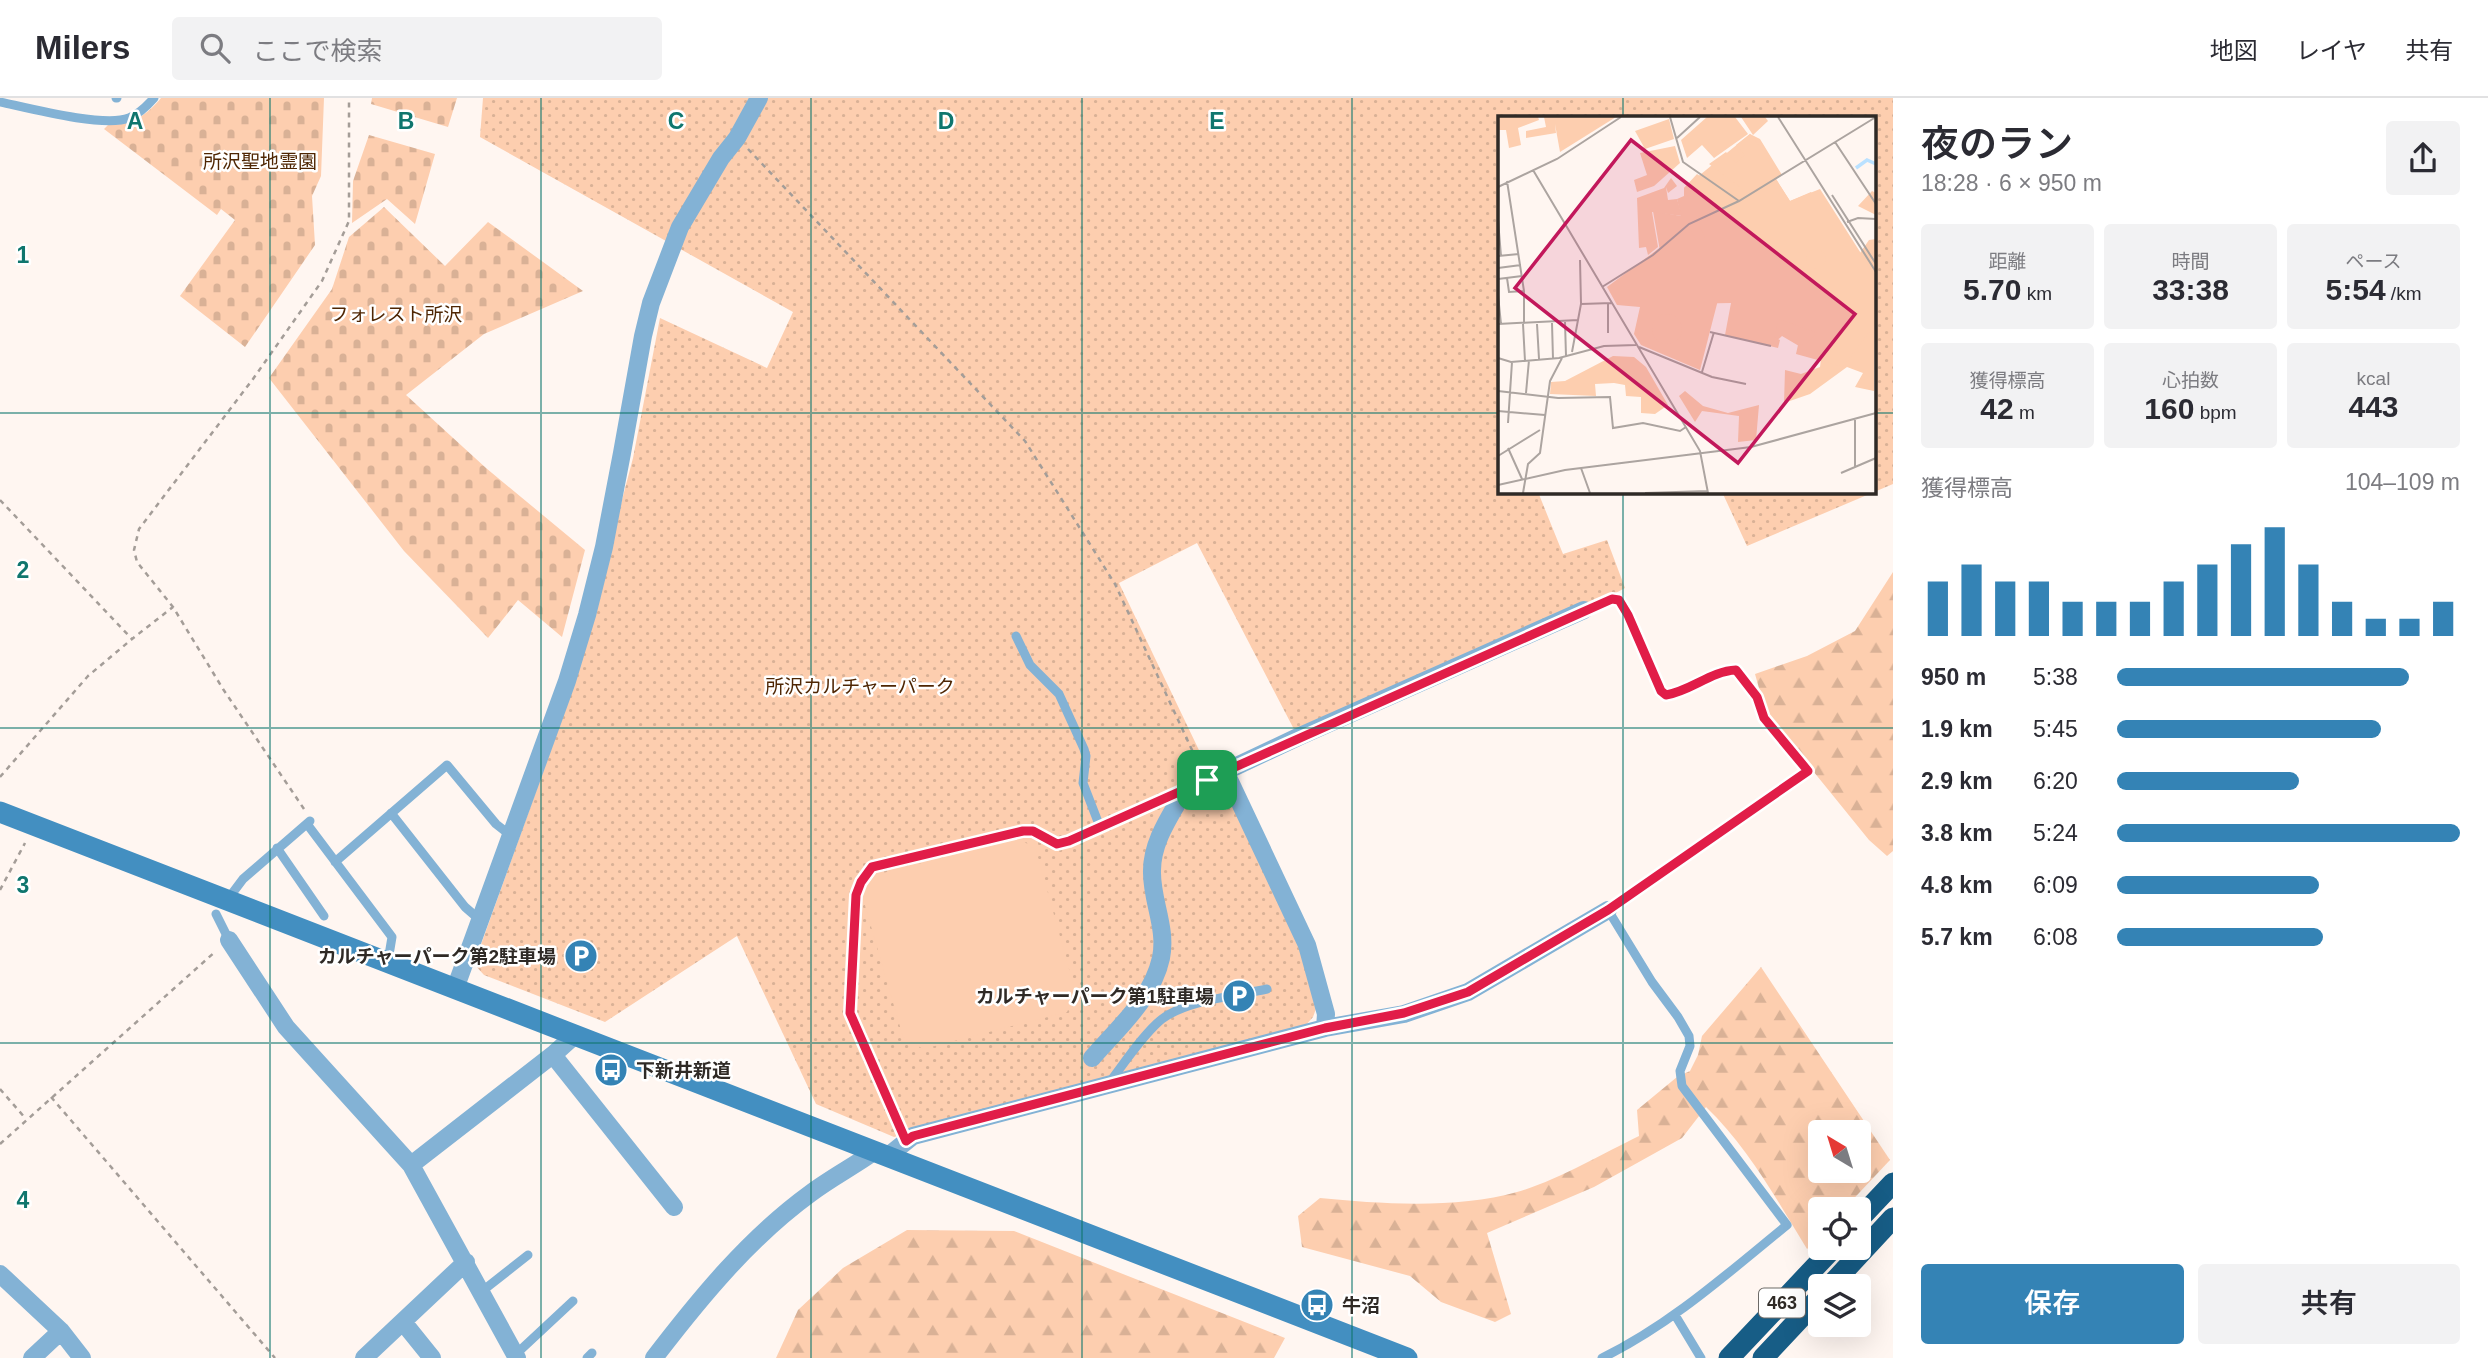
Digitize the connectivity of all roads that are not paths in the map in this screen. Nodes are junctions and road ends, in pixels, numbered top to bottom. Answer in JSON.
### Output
{"nodes":[{"id":1,"x":154,"y":98,"type":"edge"},
{"id":2,"x":758,"y":98,"type":"edge"},
{"id":3,"x":0,"y":102,"type":"edge"},
{"id":4,"x":1584,"y":610,"type":"road end"},
{"id":5,"x":1016,"y":636,"type":"dead end"},
{"id":6,"x":1225,"y":771,"type":"junction"},
{"id":7,"x":1207,"y":780,"type":"joint"},
{"id":8,"x":1185,"y":790,"type":"junction"},
{"id":9,"x":0,"y":812,"type":"edge"},
{"id":10,"x":391,"y":813,"type":"junction"},
{"id":11,"x":1100,"y":827,"type":"junction"},
{"id":12,"x":510,"y":835,"type":"junction"},
{"id":13,"x":277,"y":848,"type":"junction"},
{"id":14,"x":335,"y":862,"type":"junction"},
{"id":15,"x":222,"y":907,"type":"junction"},
{"id":16,"x":1608,"y":910,"type":"joint"},
{"id":17,"x":324,"y":916,"type":"dead end"},
{"id":18,"x":480,"y":920,"type":"junction"},
{"id":19,"x":229,"y":940,"type":"joint"},
{"id":20,"x":388,"y":962,"type":"junction"},
{"id":21,"x":455,"y":989,"type":"junction"},
{"id":22,"x":1266,"y":989,"type":"dead end"},
{"id":23,"x":1325,"y":1028,"type":"junction"},
{"id":24,"x":575,"y":1035,"type":"junction"},
{"id":25,"x":553,"y":1055,"type":"junction"},
{"id":26,"x":1092,"y":1058,"type":"dead end"},
{"id":27,"x":1108,"y":1084,"type":"junction"},
{"id":28,"x":906,"y":1141,"type":"junction"},
{"id":29,"x":881,"y":1154,"type":"junction"},
{"id":30,"x":411,"y":1165,"type":"junction"},
{"id":31,"x":1893,"y":1183,"type":"edge"},
{"id":32,"x":1871,"y":1206,"type":"edge"},
{"id":33,"x":674,"y":1207,"type":"dead end"},
{"id":34,"x":1893,"y":1218,"type":"edge"},
{"id":35,"x":528,"y":1255,"type":"dead end"},
{"id":36,"x":1822,"y":1260,"type":"edge"},
{"id":37,"x":466,"y":1262,"type":"junction"},
{"id":38,"x":0,"y":1274,"type":"edge"},
{"id":39,"x":1841,"y":1274,"type":"edge"},
{"id":40,"x":481,"y":1292,"type":"junction"},
{"id":41,"x":573,"y":1301,"type":"dead end"},
{"id":42,"x":1808,"y":1310,"type":"edge"},
{"id":43,"x":1675,"y":1315,"type":"junction"},
{"id":44,"x":403,"y":1322,"type":"junction"},
{"id":45,"x":61,"y":1331,"type":"junction"},
{"id":46,"x":516,"y":1357,"type":"edge"},
{"id":47,"x":32,"y":1358,"type":"edge"},
{"id":48,"x":82,"y":1358,"type":"edge"},
{"id":49,"x":364,"y":1358,"type":"edge"},
{"id":50,"x":432,"y":1358,"type":"edge"},
{"id":51,"x":654,"y":1358,"type":"edge"},
{"id":52,"x":1407,"y":1358,"type":"edge"},
{"id":53,"x":1602,"y":1358,"type":"edge"},
{"id":54,"x":1701,"y":1358,"type":"edge"},
{"id":55,"x":1729,"y":1358,"type":"edge"},
{"id":56,"x":1763,"y":1358,"type":"edge"}],
"edges":[{"from":1,"to":3,"type":"lane"},
{"from":2,"to":12,"type":"street"},
{"from":4,"to":6,"type":"street"},
{"from":5,"to":11,"type":"lane"},
{"from":6,"to":7,"type":"street"},
{"from":6,"to":23,"type":"street"},
{"from":7,"to":8,"type":"lane"},
{"from":8,"to":11,"type":"lane"},
{"from":8,"to":26,"type":"street"},
{"from":9,"to":15,"type":"street"},
{"from":10,"to":12,"type":"lane"},
{"from":10,"to":14,"type":"lane"},
{"from":10,"to":18,"type":"lane"},
{"from":11,"to":28,"type":"lane"},
{"from":12,"to":18,"type":"street"},
{"from":13,"to":14,"type":"lane"},
{"from":13,"to":15,"type":"lane"},
{"from":13,"to":17,"type":"lane"},
{"from":14,"to":20,"type":"lane"},
{"from":15,"to":19,"type":"lane"},
{"from":15,"to":20,"type":"street"},
{"from":16,"to":23,"type":"street"},
{"from":16,"to":43,"type":"lane"},
{"from":18,"to":21,"type":"street"},
{"from":19,"to":30,"type":"street"},
{"from":20,"to":21,"type":"street"},
{"from":21,"to":24,"type":"street"},
{"from":22,"to":27,"type":"lane"},
{"from":23,"to":27,"type":"street"},
{"from":24,"to":25,"type":"street"},
{"from":24,"to":29,"type":"street"},
{"from":25,"to":30,"type":"street"},
{"from":25,"to":33,"type":"street"},
{"from":27,"to":28,"type":"street"},
{"from":28,"to":29,"type":"street"},
{"from":29,"to":51,"type":"street"},
{"from":29,"to":52,"type":"street"},
{"from":30,"to":37,"type":"street"},
{"from":31,"to":32,"type":"highway"},
{"from":34,"to":39,"type":"highway","number":"463"},
{"from":35,"to":40,"type":"lane"},
{"from":36,"to":55,"type":"highway","number":"463"},
{"from":37,"to":40,"type":"street"},
{"from":37,"to":44,"type":"street"},
{"from":38,"to":45,"type":"street"},
{"from":40,"to":46,"type":"street"},
{"from":41,"to":46,"type":"lane"},
{"from":42,"to":56,"type":"highway","number":"463"},
{"from":43,"to":53,"type":"lane"},
{"from":43,"to":54,"type":"lane"},
{"from":44,"to":49,"type":"street"},
{"from":44,"to":50,"type":"street"},
{"from":45,"to":47,"type":"street"},
{"from":45,"to":48,"type":"street"}]}
